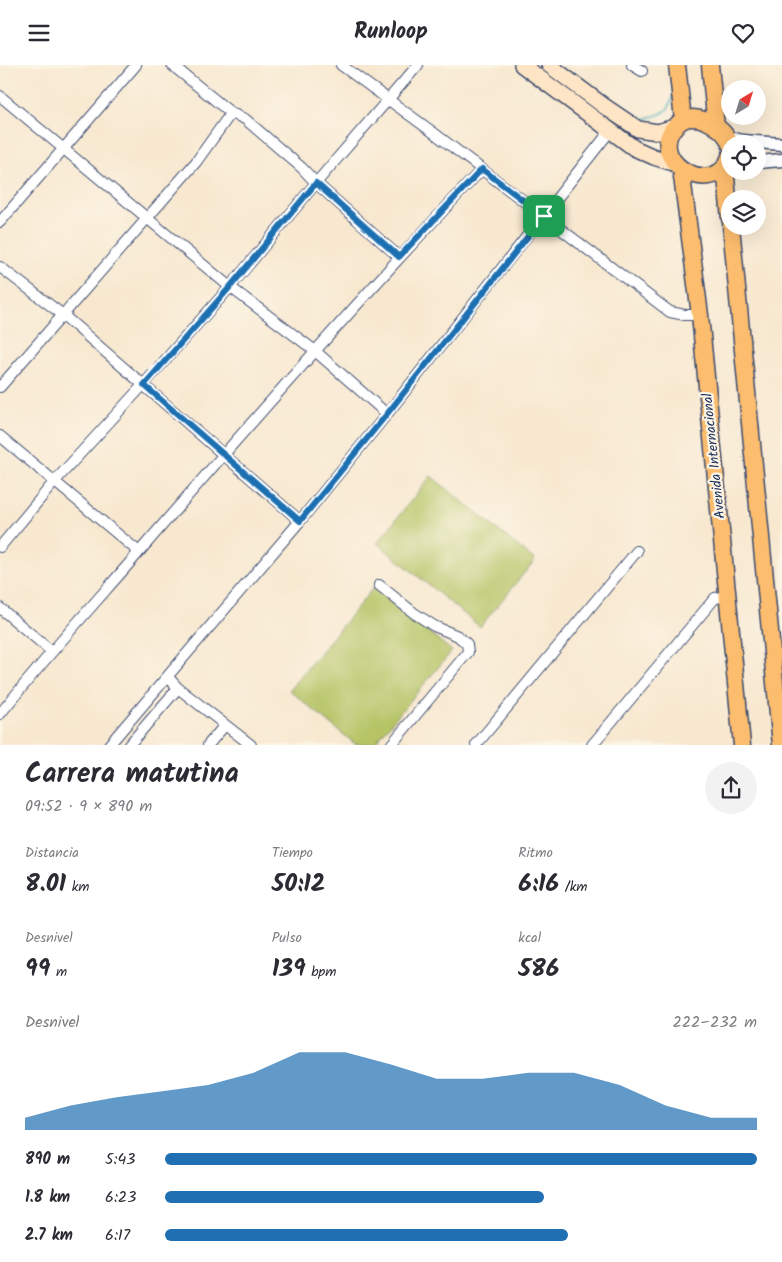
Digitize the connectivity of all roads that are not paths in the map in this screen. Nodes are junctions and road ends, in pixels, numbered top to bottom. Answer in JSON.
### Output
{"nodes":[{"id":1,"x":136,"y":65,"type":"edge"},
{"id":2,"x":172,"y":65,"type":"edge"},
{"id":3,"x":341,"y":65,"type":"edge"},
{"id":4,"x":418,"y":65,"type":"edge"},
{"id":5,"x":522,"y":65,"type":"edge"},
{"id":6,"x":549,"y":65,"type":"edge"},
{"id":7,"x":632,"y":65,"type":"edge"},
{"id":8,"x":677,"y":65,"type":"edge"},
{"id":9,"x":710,"y":65,"type":"edge"},
{"id":10,"x":642,"y":71,"type":"dead end"},
{"id":11,"x":0,"y":96,"type":"edge"},
{"id":12,"x":387,"y":99,"type":"junction"},
{"id":13,"x":231,"y":113,"type":"junction"},
{"id":14,"x":679,"y":123,"type":"junction"},
{"id":15,"x":716,"y":127,"type":"junction"},
{"id":16,"x":610,"y":131,"type":"junction"},
{"id":17,"x":723,"y":135,"type":"edge"},
{"id":18,"x":766,"y":143,"type":"edge"},
{"id":19,"x":782,"y":144,"type":"edge"},
{"id":20,"x":64,"y":149,"type":"junction"},
{"id":21,"x":782,"y":160,"type":"edge"},
{"id":22,"x":766,"y":161,"type":"edge"},
{"id":23,"x":679,"y":167,"type":"junction"},
{"id":24,"x":482,"y":169,"type":"junction"},
{"id":25,"x":721,"y":169,"type":"edge"},
{"id":26,"x":316,"y":183,"type":"junction"},
{"id":27,"x":544,"y":216,"type":"junction"},
{"id":28,"x":147,"y":219,"type":"junction"},
{"id":29,"x":0,"y":222,"type":"edge"},
{"id":30,"x":732,"y":235,"type":"edge"},
{"id":31,"x":399,"y":257,"type":"junction"},
{"id":32,"x":0,"y":267,"type":"edge"},
{"id":33,"x":230,"y":287,"type":"junction"},
{"id":34,"x":62,"y":315,"type":"junction"},
{"id":35,"x":700,"y":315,"type":"junction"},
{"id":36,"x":314,"y":350,"type":"junction"},
{"id":37,"x":144,"y":385,"type":"junction"},
{"id":38,"x":0,"y":387,"type":"edge"},
{"id":39,"x":387,"y":414,"type":"junction"},
{"id":40,"x":0,"y":436,"type":"edge"},
{"id":41,"x":223,"y":454,"type":"junction"},
{"id":42,"x":55,"y":481,"type":"junction"},
{"id":43,"x":300,"y":521,"type":"junction"},
{"id":44,"x":0,"y":547,"type":"edge"},
{"id":45,"x":139,"y":551,"type":"junction"},
{"id":46,"x":637,"y":551,"type":"dead end"},
{"id":47,"x":379,"y":585,"type":"dead end"},
{"id":48,"x":727,"y":596,"type":"junction"},
{"id":49,"x":0,"y":609,"type":"edge"},
{"id":50,"x":51,"y":651,"type":"junction"},
{"id":51,"x":168,"y":677,"type":"junction"},
{"id":52,"x":178,"y":688,"type":"junction"},
{"id":53,"x":780,"y":704,"type":"edge"},
{"id":54,"x":0,"y":714,"type":"edge"},
{"id":55,"x":225,"y":725,"type":"junction"},
{"id":56,"x":109,"y":745,"type":"edge"},
{"id":57,"x":129,"y":745,"type":"edge"},
{"id":58,"x":208,"y":745,"type":"edge"},
{"id":59,"x":251,"y":745,"type":"edge"},
{"id":60,"x":391,"y":745,"type":"edge"},
{"id":61,"x":476,"y":745,"type":"edge"},
{"id":62,"x":592,"y":745,"type":"edge"},
{"id":63,"x":742,"y":745,"type":"edge"},
{"id":64,"x":781,"y":745,"type":"edge"}],
"edges":[{"from":1,"to":20,"type":"street"},
{"from":2,"to":13,"type":"street"},
{"from":3,"to":12,"type":"street"},
{"from":4,"to":12,"type":"street"},
{"from":5,"to":16,"type":"main road"},
{"from":6,"to":14,"type":"main road"},
{"from":7,"to":10,"type":"street"},
{"from":8,"to":14,"type":"main road"},
{"from":9,"to":15,"type":"main road"},
{"from":11,"to":20,"type":"street"},
{"from":12,"to":24,"type":"street"},
{"from":12,"to":26,"type":"street"},
{"from":13,"to":26,"type":"street"},
{"from":13,"to":28,"type":"street"},
{"from":14,"to":15,"type":"main road"},
{"from":14,"to":23,"type":"main road","name":"Avenida Internacional"},
{"from":15,"to":17,"type":"main road"},
{"from":16,"to":23,"type":"main road"},
{"from":16,"to":27,"type":"street"},
{"from":18,"to":19,"type":"street"},
{"from":20,"to":28,"type":"street"},
{"from":20,"to":29,"type":"street"},
{"from":21,"to":22,"type":"street"},
{"from":23,"to":25,"type":"main road"},
{"from":23,"to":35,"type":"main road","name":"Avenida Internacional"},
{"from":24,"to":27,"type":"street"},
{"from":24,"to":31,"type":"street"},
{"from":26,"to":31,"type":"street"},
{"from":26,"to":33,"type":"street"},
{"from":27,"to":35,"type":"street"},
{"from":27,"to":39,"type":"street"},
{"from":28,"to":33,"type":"street"},
{"from":28,"to":34,"type":"street"},
{"from":30,"to":53,"type":"main road"},
{"from":31,"to":36,"type":"street"},
{"from":32,"to":34,"type":"street"},
{"from":33,"to":36,"type":"street"},
{"from":33,"to":37,"type":"street"},
{"from":34,"to":37,"type":"street"},
{"from":34,"to":38,"type":"street"},
{"from":35,"to":48,"type":"main road","name":"Avenida Internacional"},
{"from":36,"to":39,"type":"street"},
{"from":36,"to":41,"type":"street"},
{"from":37,"to":41,"type":"street"},
{"from":37,"to":42,"type":"street"},
{"from":39,"to":43,"type":"street"},
{"from":40,"to":42,"type":"street"},
{"from":41,"to":43,"type":"street"},
{"from":41,"to":45,"type":"street"},
{"from":42,"to":44,"type":"street"},
{"from":42,"to":45,"type":"street"},
{"from":43,"to":51,"type":"street"},
{"from":45,"to":50,"type":"street"},
{"from":46,"to":61,"type":"street"},
{"from":47,"to":60,"type":"street"},
{"from":48,"to":62,"type":"street"},
{"from":48,"to":63,"type":"main road","name":"Avenida Internacional"},
{"from":49,"to":50,"type":"street"},
{"from":50,"to":54,"type":"street"},
{"from":51,"to":52,"type":"street"},
{"from":51,"to":56,"type":"street"},
{"from":52,"to":55,"type":"street"},
{"from":52,"to":57,"type":"street"},
{"from":53,"to":64,"type":"main road"},
{"from":55,"to":58,"type":"street"},
{"from":55,"to":59,"type":"street"}]}
